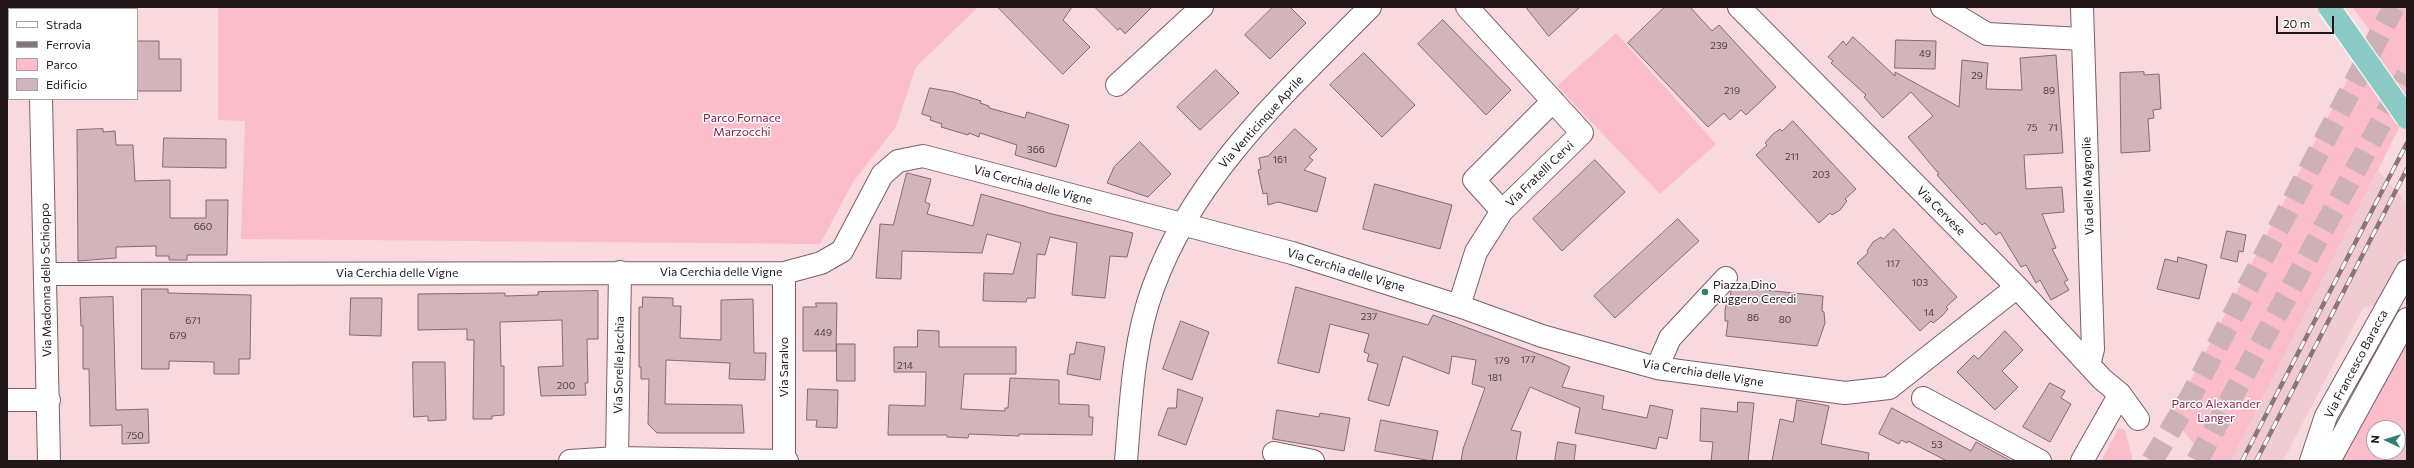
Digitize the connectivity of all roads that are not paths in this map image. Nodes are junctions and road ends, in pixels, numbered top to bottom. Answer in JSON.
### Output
{"nodes":[{"id":1,"x":1202,"y":7,"type":"edge"},
{"id":2,"x":1370,"y":7,"type":"edge"},
{"id":3,"x":1466,"y":7,"type":"edge"},
{"id":4,"x":1739,"y":7,"type":"edge"},
{"id":5,"x":1942,"y":7,"type":"edge"},
{"id":6,"x":2082,"y":7,"type":"edge"},
{"id":7,"x":2329,"y":7,"type":"edge"},
{"id":8,"x":2083,"y":39,"type":"junction"},
{"id":9,"x":1117,"y":85,"type":"dead end"},
{"id":10,"x":41,"y":100,"type":"edge"},
{"id":11,"x":1553,"y":101,"type":"junction"},
{"id":12,"x":2407,"y":118,"type":"edge"},
{"id":13,"x":1502,"y":211,"type":"junction"},
{"id":14,"x":1180,"y":225,"type":"junction"},
{"id":15,"x":2407,"y":271,"type":"edge"},
{"id":16,"x":620,"y":272,"type":"junction"},
{"id":17,"x":784,"y":273,"type":"junction"},
{"id":18,"x":46,"y":274,"type":"junction"},
{"id":19,"x":1726,"y":278,"type":"dead end"},
{"id":20,"x":2017,"y":287,"type":"junction"},
{"id":21,"x":1459,"y":306,"type":"junction"},
{"id":22,"x":2407,"y":319,"type":"edge"},
{"id":23,"x":2089,"y":365,"type":"junction"},
{"id":24,"x":1657,"y":368,"type":"junction"},
{"id":25,"x":2120,"y":394,"type":"junction"},
{"id":26,"x":1923,"y":398,"type":"dead end"},
{"id":27,"x":7,"y":400,"type":"edge"},
{"id":28,"x":49,"y":400,"type":"junction"},
{"id":29,"x":2138,"y":419,"type":"dead end"},
{"id":30,"x":1274,"y":453,"type":"dead end"},
{"id":31,"x":617,"y":458,"type":"junction"},
{"id":32,"x":570,"y":460,"type":"edge"},
{"id":33,"x":49,"y":461,"type":"edge"},
{"id":34,"x":786,"y":461,"type":"edge"},
{"id":35,"x":1126,"y":461,"type":"edge"},
{"id":36,"x":1313,"y":461,"type":"edge"},
{"id":37,"x":2040,"y":461,"type":"edge"},
{"id":38,"x":2082,"y":461,"type":"edge"},
{"id":39,"x":2311,"y":461,"type":"edge"},
{"id":40,"x":2329,"y":461,"type":"edge"}],
"edges":[{"from":1,"to":9,"type":"street"},
{"from":2,"to":14,"type":"street","name":"Via Venticinque Aprile"},
{"from":3,"to":11,"type":"street","name":"Via Fratelli Cervi"},
{"from":4,"to":20,"type":"street","name":"Via Cervese"},
{"from":5,"to":8,"type":"street"},
{"from":6,"to":8,"type":"street","name":"Via delle Magnolie"},
{"from":7,"to":12,"type":"main road","bridge":true},
{"from":8,"to":23,"type":"street","name":"Via delle Magnolie"},
{"from":10,"to":18,"type":"street","name":"Via Madonna dello Schioppo"},
{"from":11,"to":13,"type":"street","name":"Via Fratelli Cervi"},
{"from":11,"to":13,"type":"street","name":"Via Fratelli Cervi"},
{"from":13,"to":21,"type":"street","name":"Via Fratelli Cervi"},
{"from":14,"to":17,"type":"street","name":"Via Cerchia delle Vigne"},
{"from":14,"to":21,"type":"street","name":"Via Cerchia delle Vigne"},
{"from":14,"to":35,"type":"street","name":"Via Venticinque Aprile"},
{"from":15,"to":39,"type":"street","name":"Via Francesco Baracca"},
{"from":16,"to":17,"type":"street","name":"Via Cerchia delle Vigne"},
{"from":16,"to":18,"type":"street","name":"Via Cerchia delle Vigne"},
{"from":16,"to":31,"type":"street","name":"Via Sorelle Jacchia"},
{"from":17,"to":34,"type":"street","name":"Via Saralvo"},
{"from":18,"to":28,"type":"street","name":"Via Madonna dello Schioppo"},
{"from":19,"to":24,"type":"street"},
{"from":20,"to":23,"type":"street","name":"Via Cervese"},
{"from":20,"to":24,"type":"street","name":"Via Cerchia delle Vigne"},
{"from":21,"to":24,"type":"street","name":"Via Cerchia delle Vigne"},
{"from":22,"to":40,"type":"street","name":"Via Francesco Baracca"},
{"from":23,"to":25,"type":"street","name":"Via Cervese"},
{"from":25,"to":29,"type":"street","name":"Via Cervese"},
{"from":25,"to":38,"type":"street"},
{"from":26,"to":37,"type":"street"},
{"from":27,"to":28,"type":"street"},
{"from":28,"to":33,"type":"street","name":"Via Madonna dello Schioppo"},
{"from":30,"to":36,"type":"street"},
{"from":31,"to":32,"type":"street"},
{"from":31,"to":34,"type":"street"}]}
